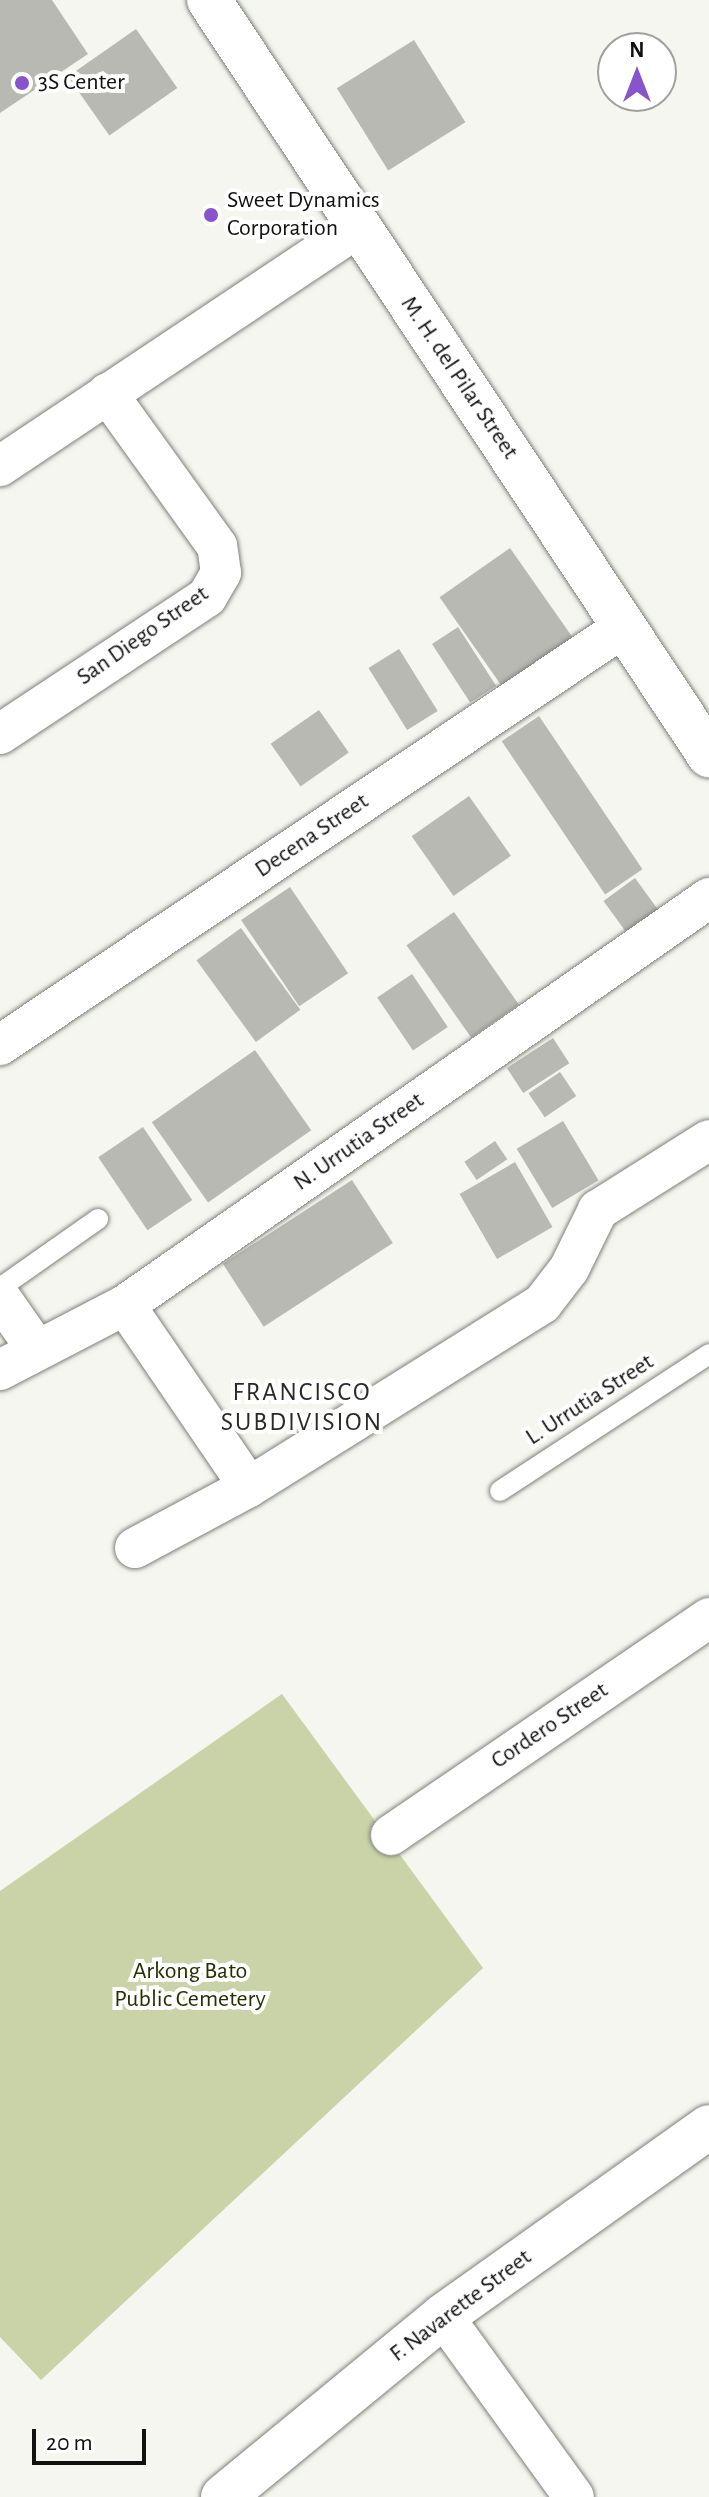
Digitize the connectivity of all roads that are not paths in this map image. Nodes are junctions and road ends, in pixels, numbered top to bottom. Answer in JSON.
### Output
{"nodes":[{"id":1,"x":209,"y":0,"type":"edge"},
{"id":2,"x":359,"y":227,"type":"junction"},
{"id":3,"x":107,"y":393,"type":"junction"},
{"id":4,"x":0,"y":466,"type":"edge"},
{"id":5,"x":624,"y":627,"type":"junction"},
{"id":6,"x":0,"y":734,"type":"edge"},
{"id":7,"x":709,"y":755,"type":"edge"},
{"id":8,"x":709,"y":898,"type":"edge"},
{"id":9,"x":0,"y":1045,"type":"edge"},
{"id":10,"x":709,"y":1140,"type":"edge"},
{"id":11,"x":98,"y":1219,"type":"dead end"},
{"id":12,"x":0,"y":1288,"type":"edge"},
{"id":13,"x":0,"y":1297,"type":"edge"},
{"id":14,"x":125,"y":1305,"type":"junction"},
{"id":15,"x":35,"y":1347,"type":"junction"},
{"id":16,"x":709,"y":1354,"type":"edge"},
{"id":17,"x":0,"y":1370,"type":"edge"},
{"id":18,"x":249,"y":1487,"type":"junction"},
{"id":19,"x":500,"y":1491,"type":"dead end"},
{"id":20,"x":135,"y":1548,"type":"dead end"},
{"id":21,"x":709,"y":1618,"type":"edge"},
{"id":22,"x":391,"y":1835,"type":"dead end"},
{"id":23,"x":709,"y":2127,"type":"edge"},
{"id":24,"x":443,"y":2316,"type":"junction"},
{"id":25,"x":223,"y":2497,"type":"edge"},
{"id":26,"x":574,"y":2497,"type":"edge"}],
"edges":[{"from":1,"to":2,"type":"main road","name":"M. H. del Pilar Street"},
{"from":2,"to":3,"type":"street"},
{"from":2,"to":5,"type":"main road","name":"M. H. del Pilar Street"},
{"from":3,"to":4,"type":"street"},
{"from":3,"to":6,"type":"street","name":"San Diego Street"},
{"from":5,"to":7,"type":"main road","name":"M. H. del Pilar Street"},
{"from":5,"to":9,"type":"street","name":"Decena Street"},
{"from":8,"to":14,"type":"street","name":"N. Urrutia Street"},
{"from":10,"to":18,"type":"street"},
{"from":11,"to":12,"type":"lane"},
{"from":13,"to":15,"type":"street"},
{"from":14,"to":15,"type":"street","name":"N. Urrutia Street"},
{"from":14,"to":18,"type":"street"},
{"from":15,"to":17,"type":"street","name":"N. Urrutia Street"},
{"from":16,"to":19,"type":"lane","name":"L. Urrutia Street"},
{"from":18,"to":20,"type":"street"},
{"from":21,"to":22,"type":"street","name":"Cordero Street"},
{"from":23,"to":24,"type":"main road","name":"F. Navarette Street"},
{"from":24,"to":25,"type":"main road","name":"F. Navarette Street"},
{"from":24,"to":26,"type":"street"}]}
